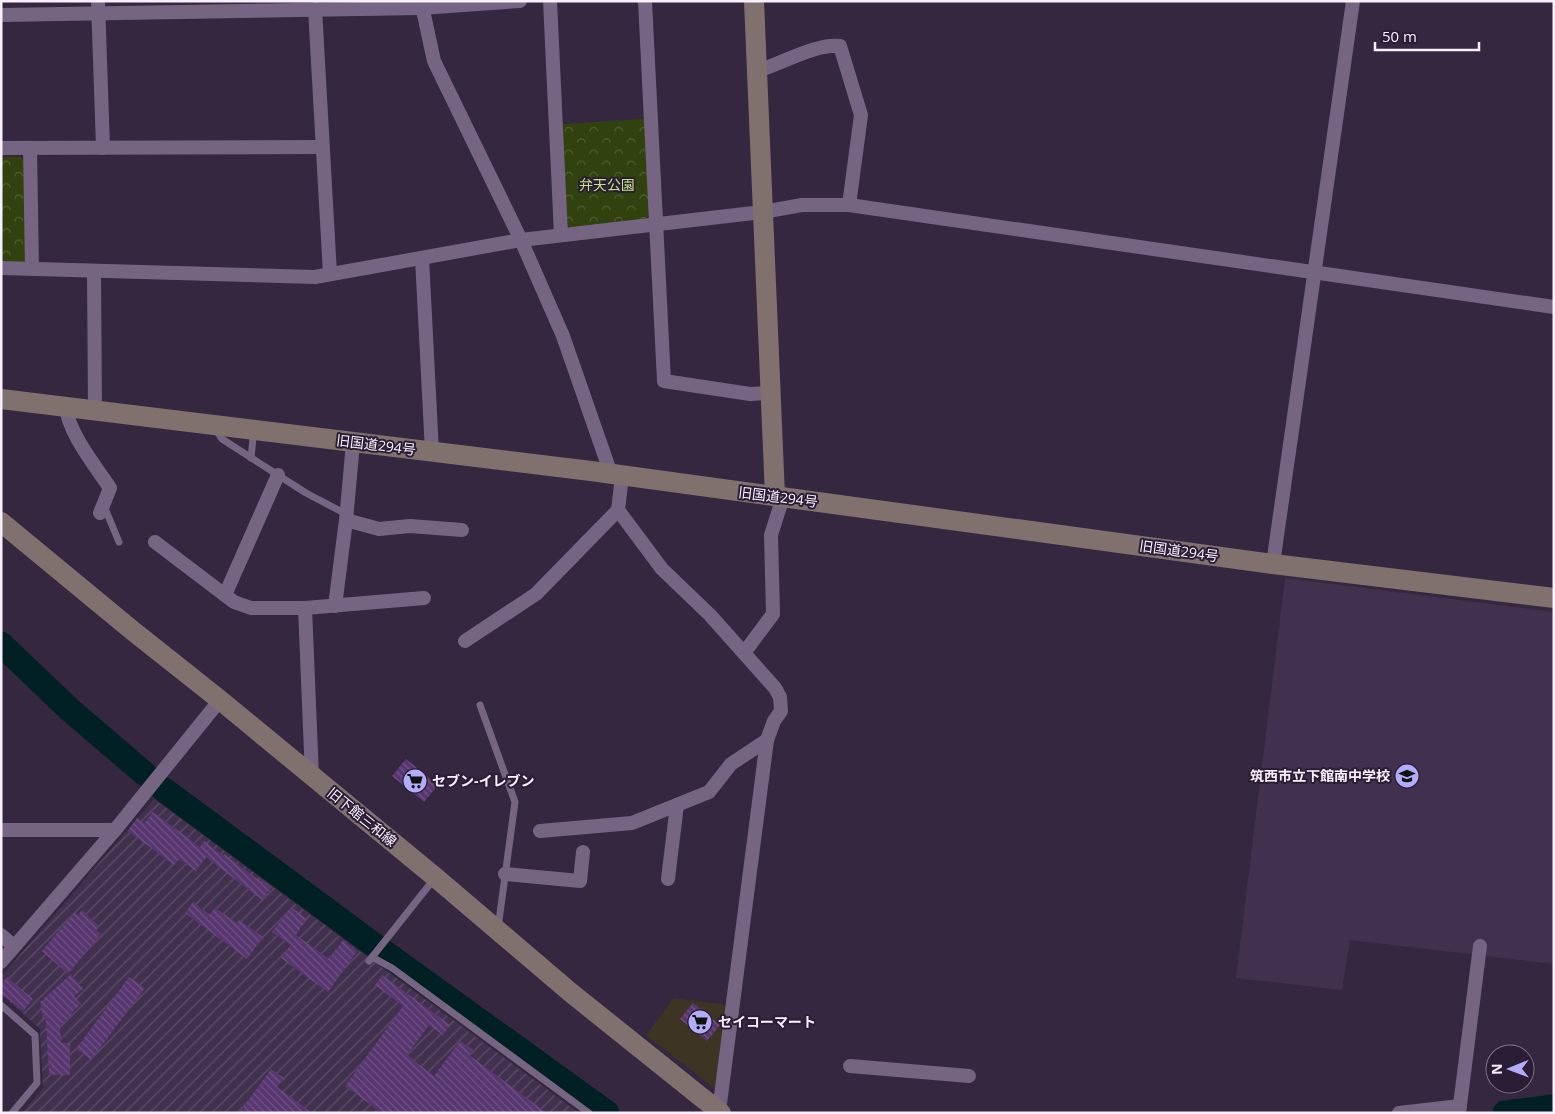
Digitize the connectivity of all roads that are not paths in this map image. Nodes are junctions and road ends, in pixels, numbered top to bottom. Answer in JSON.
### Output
{"nodes":[{"id":1,"x":520,"y":1,"type":"edge"},
{"id":2,"x":550,"y":1,"type":"edge"},
{"id":3,"x":644,"y":1,"type":"edge"},
{"id":4,"x":754,"y":1,"type":"edge"},
{"id":5,"x":1352,"y":1,"type":"edge"},
{"id":6,"x":421,"y":4,"type":"edge"},
{"id":7,"x":98,"y":7,"type":"edge"},
{"id":8,"x":315,"y":9,"type":"junction"},
{"id":9,"x":1,"y":15,"type":"edge"},
{"id":10,"x":757,"y":72,"type":"junction"},
{"id":11,"x":322,"y":147,"type":"junction"},
{"id":12,"x":1,"y":148,"type":"edge"},
{"id":13,"x":30,"y":148,"type":"junction"},
{"id":14,"x":103,"y":148,"type":"junction"},
{"id":15,"x":849,"y":205,"type":"junction"},
{"id":16,"x":762,"y":212,"type":"junction"},
{"id":17,"x":655,"y":225,"type":"junction"},
{"id":18,"x":561,"y":236,"type":"junction"},
{"id":19,"x":521,"y":240,"type":"junction"},
{"id":20,"x":422,"y":258,"type":"junction"},
{"id":21,"x":1,"y":268,"type":"edge"},
{"id":22,"x":32,"y":268,"type":"junction"},
{"id":23,"x":94,"y":272,"type":"junction"},
{"id":24,"x":1314,"y":273,"type":"junction"},
{"id":25,"x":330,"y":274,"type":"junction"},
{"id":26,"x":1554,"y":307,"type":"edge"},
{"id":27,"x":770,"y":393,"type":"junction"},
{"id":28,"x":1,"y":399,"type":"edge"},
{"id":29,"x":66,"y":406,"type":"junction"},
{"id":30,"x":95,"y":410,"type":"junction"},
{"id":31,"x":218,"y":433,"type":"dead end"},
{"id":32,"x":253,"y":438,"type":"dead end"},
{"id":33,"x":353,"y":443,"type":"junction"},
{"id":34,"x":432,"y":452,"type":"junction"},
{"id":35,"x":251,"y":458,"type":"junction"},
{"id":36,"x":278,"y":475,"type":"junction"},
{"id":37,"x":616,"y":475,"type":"junction"},
{"id":38,"x":779,"y":496,"type":"junction"},
{"id":39,"x":102,"y":509,"type":"joint"},
{"id":40,"x":618,"y":510,"type":"junction"},
{"id":41,"x":346,"y":517,"type":"junction"},
{"id":42,"x":1,"y":522,"type":"edge"},
{"id":43,"x":462,"y":530,"type":"dead end"},
{"id":44,"x":119,"y":542,"type":"dead end"},
{"id":45,"x":155,"y":542,"type":"dead end"},
{"id":46,"x":1273,"y":564,"type":"junction"},
{"id":47,"x":225,"y":595,"type":"junction"},
{"id":48,"x":424,"y":598,"type":"dead end"},
{"id":49,"x":1554,"y":598,"type":"edge"},
{"id":50,"x":335,"y":606,"type":"junction"},
{"id":51,"x":305,"y":608,"type":"junction"},
{"id":52,"x":465,"y":641,"type":"dead end"},
{"id":53,"x":744,"y":654,"type":"junction"},
{"id":54,"x":220,"y":700,"type":"junction"},
{"id":55,"x":480,"y":705,"type":"dead end"},
{"id":56,"x":767,"y":740,"type":"junction"},
{"id":57,"x":312,"y":776,"type":"junction"},
{"id":58,"x":676,"y":805,"type":"junction"},
{"id":59,"x":1,"y":830,"type":"edge"},
{"id":60,"x":115,"y":830,"type":"junction"},
{"id":61,"x":540,"y":831,"type":"dead end"},
{"id":62,"x":583,"y":852,"type":"dead end"},
{"id":63,"x":506,"y":874,"type":"junction"},
{"id":64,"x":435,"y":877,"type":"junction"},
{"id":65,"x":668,"y":879,"type":"dead end"},
{"id":66,"x":498,"y":930,"type":"junction"},
{"id":67,"x":1,"y":935,"type":"edge"},
{"id":68,"x":14,"y":946,"type":"junction"},
{"id":69,"x":1480,"y":946,"type":"dead end"},
{"id":70,"x":1,"y":962,"type":"edge"},
{"id":71,"x":1,"y":1005,"type":"edge"},
{"id":72,"x":850,"y":1066,"type":"dead end"},
{"id":73,"x":970,"y":1076,"type":"dead end"},
{"id":74,"x":1459,"y":1109,"type":"edge"},
{"id":75,"x":720,"y":1112,"type":"edge"},
{"id":76,"x":12,"y":1113,"type":"edge"},
{"id":77,"x":589,"y":1113,"type":"edge"},
{"id":78,"x":1399,"y":1113,"type":"edge"}],
"edges":[{"from":1,"to":6,"type":"street"},
{"from":2,"to":18,"type":"street"},
{"from":3,"to":17,"type":"street"},
{"from":4,"to":10,"type":"street"},
{"from":5,"to":24,"type":"street"},
{"from":6,"to":8,"type":"street"},
{"from":6,"to":19,"type":"street"},
{"from":7,"to":8,"type":"street"},
{"from":7,"to":9,"type":"street"},
{"from":7,"to":14,"type":"street"},
{"from":8,"to":11,"type":"street"},
{"from":10,"to":15,"type":"street"},
{"from":10,"to":16,"type":"street"},
{"from":11,"to":14,"type":"street"},
{"from":11,"to":25,"type":"street"},
{"from":12,"to":13,"type":"street"},
{"from":13,"to":14,"type":"street"},
{"from":13,"to":22,"type":"street"},
{"from":15,"to":16,"type":"street"},
{"from":15,"to":24,"type":"street"},
{"from":16,"to":17,"type":"street"},
{"from":16,"to":27,"type":"street"},
{"from":17,"to":18,"type":"street"},
{"from":17,"to":27,"type":"street"},
{"from":18,"to":19,"type":"street"},
{"from":19,"to":20,"type":"street"},
{"from":19,"to":37,"type":"street"},
{"from":20,"to":25,"type":"street"},
{"from":20,"to":34,"type":"street"},
{"from":21,"to":22,"type":"street"},
{"from":22,"to":23,"type":"street"},
{"from":23,"to":25,"type":"street"},
{"from":23,"to":30,"type":"street"},
{"from":24,"to":26,"type":"street"},
{"from":24,"to":46,"type":"street"},
{"from":27,"to":38,"type":"street"},
{"from":28,"to":29,"type":"street","name":"旧国道294号"},
{"from":29,"to":30,"type":"street","name":"旧国道294号"},
{"from":29,"to":39,"type":"street"},
{"from":30,"to":33,"type":"street","name":"旧国道294号"},
{"from":31,"to":35,"type":"lane"},
{"from":32,"to":35,"type":"lane"},
{"from":33,"to":34,"type":"street","name":"旧国道294号"},
{"from":33,"to":41,"type":"street"},
{"from":34,"to":37,"type":"street","name":"旧国道294号"},
{"from":35,"to":36,"type":"lane"},
{"from":36,"to":41,"type":"lane"},
{"from":36,"to":47,"type":"street"},
{"from":37,"to":38,"type":"street","name":"旧国道294号"},
{"from":37,"to":40,"type":"street"},
{"from":38,"to":46,"type":"street","name":"旧国道294号"},
{"from":38,"to":53,"type":"street"},
{"from":39,"to":44,"type":"lane"},
{"from":40,"to":52,"type":"street"},
{"from":40,"to":53,"type":"street"},
{"from":41,"to":43,"type":"street"},
{"from":41,"to":50,"type":"street"},
{"from":42,"to":54,"type":"street","name":"旧下館三和線"},
{"from":45,"to":47,"type":"street"},
{"from":46,"to":49,"type":"street","name":"旧国道294号"},
{"from":47,"to":51,"type":"street"},
{"from":48,"to":50,"type":"street"},
{"from":50,"to":51,"type":"street"},
{"from":51,"to":57,"type":"street"},
{"from":53,"to":56,"type":"street"},
{"from":54,"to":57,"type":"street","name":"旧下館三和線"},
{"from":54,"to":60,"type":"street"},
{"from":55,"to":63,"type":"lane"},
{"from":56,"to":58,"type":"street"},
{"from":56,"to":75,"type":"street"},
{"from":57,"to":64,"type":"street","name":"旧下館三和線"},
{"from":58,"to":61,"type":"street"},
{"from":58,"to":65,"type":"street"},
{"from":59,"to":60,"type":"street"},
{"from":60,"to":68,"type":"street"},
{"from":62,"to":63,"type":"street"},
{"from":63,"to":66,"type":"lane"},
{"from":64,"to":66,"type":"street","name":"旧下館三和線"},
{"from":64,"to":77,"type":"lane"},
{"from":66,"to":75,"type":"street","name":"旧下館三和線"},
{"from":67,"to":68,"type":"street"},
{"from":68,"to":70,"type":"street"},
{"from":69,"to":74,"type":"street"},
{"from":71,"to":76,"type":"lane"},
{"from":72,"to":73,"type":"street"},
{"from":74,"to":78,"type":"street"}]}
